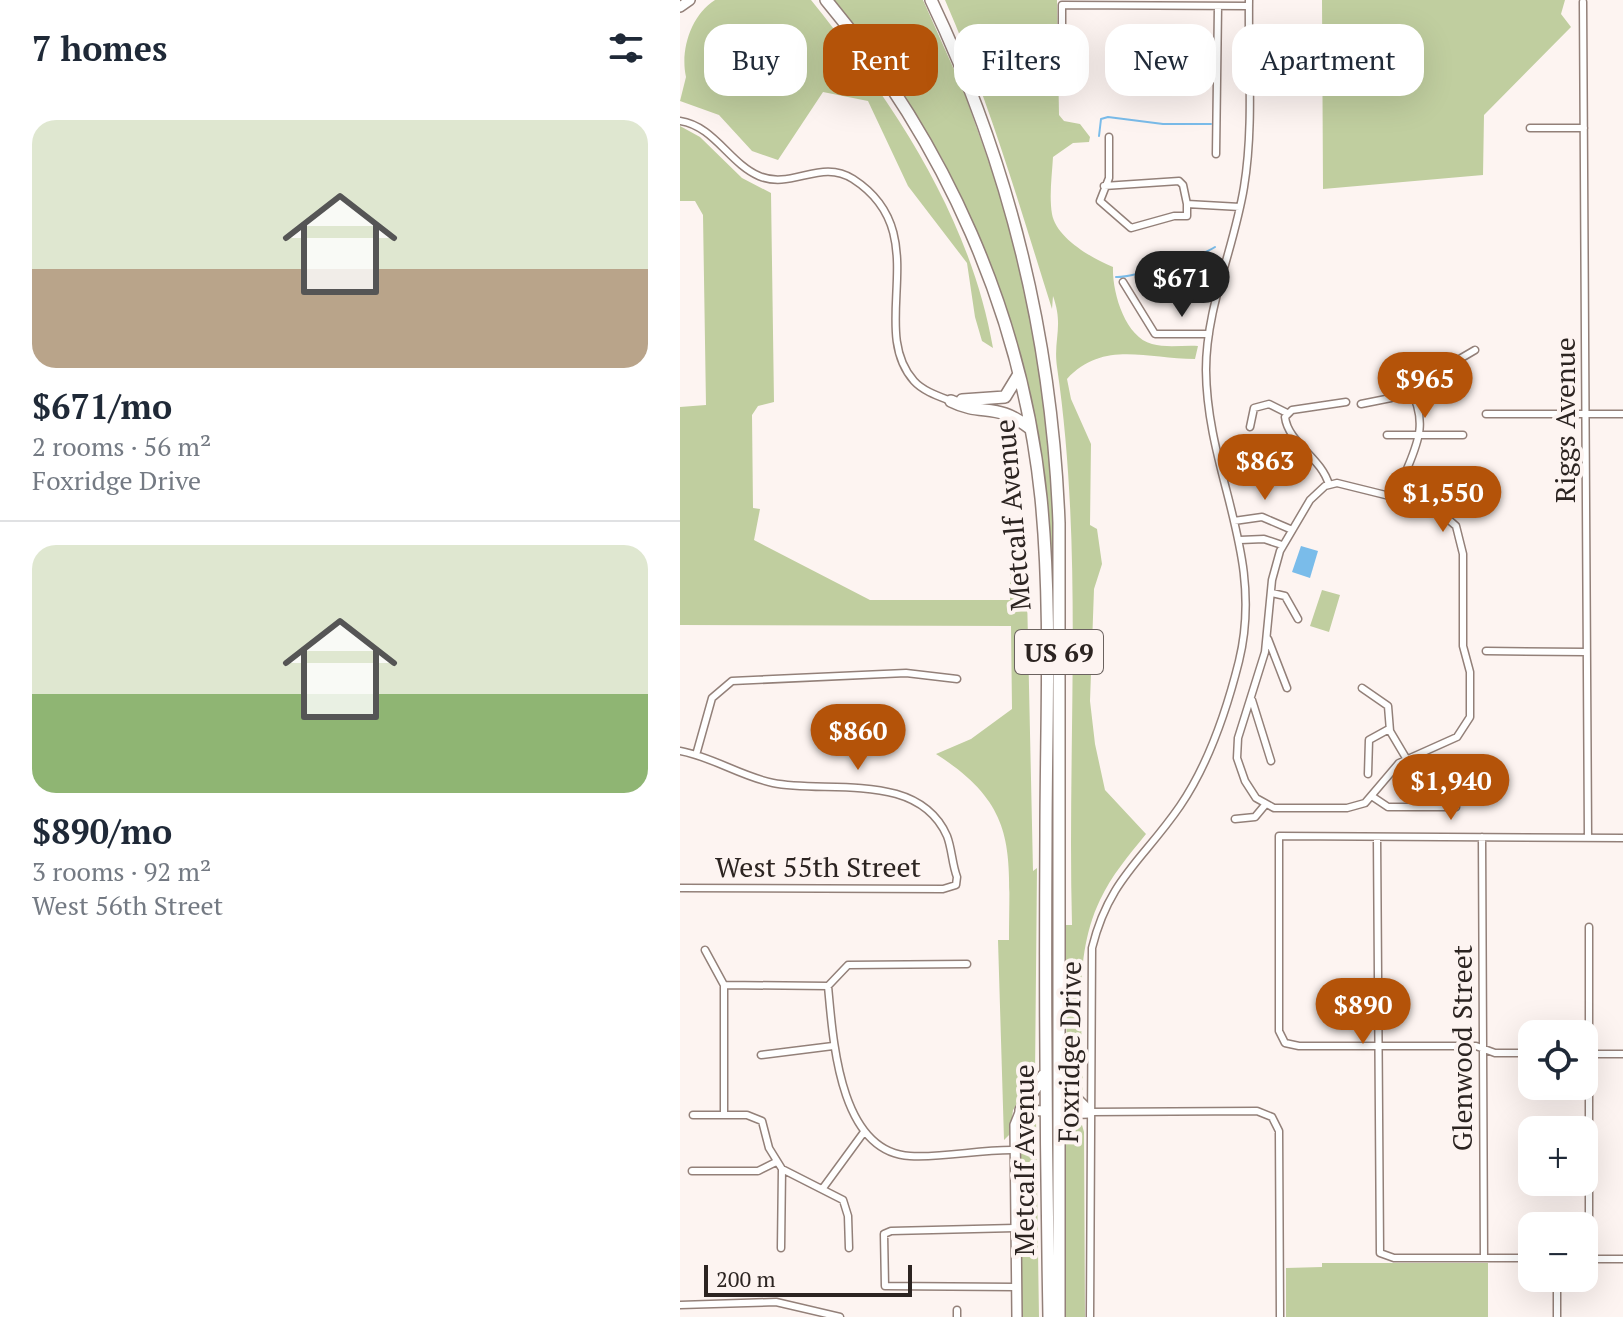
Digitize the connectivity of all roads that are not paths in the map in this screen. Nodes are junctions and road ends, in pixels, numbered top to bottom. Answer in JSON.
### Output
{"nodes":[{"id":1,"x":690,"y":0,"type":"edge"},
{"id":2,"x":826,"y":0,"type":"edge"},
{"id":3,"x":931,"y":0,"type":"edge"},
{"id":4,"x":1583,"y":2,"type":"dead end"},
{"id":5,"x":1249,"y":3,"type":"edge"},
{"id":6,"x":1218,"y":6,"type":"junction"},
{"id":7,"x":680,"y":7,"type":"edge"},
{"id":8,"x":1062,"y":24,"type":"edge"},
{"id":9,"x":680,"y":121,"type":"edge"},
{"id":10,"x":1530,"y":128,"type":"dead end"},
{"id":11,"x":1584,"y":128,"type":"junction"},
{"id":12,"x":1109,"y":137,"type":"dead end"},
{"id":13,"x":1216,"y":154,"type":"dead end"},
{"id":14,"x":1104,"y":186,"type":"junction"},
{"id":15,"x":1187,"y":204,"type":"junction"},
{"id":16,"x":1240,"y":207,"type":"junction"},
{"id":17,"x":1123,"y":282,"type":"dead end"},
{"id":18,"x":1209,"y":334,"type":"junction"},
{"id":19,"x":1475,"y":350,"type":"dead end"},
{"id":20,"x":1019,"y":373,"type":"junction"},
{"id":21,"x":1410,"y":388,"type":"junction"},
{"id":22,"x":951,"y":401,"type":"junction"},
{"id":23,"x":1346,"y":402,"type":"dead end"},
{"id":24,"x":1361,"y":404,"type":"dead end"},
{"id":25,"x":1287,"y":413,"type":"junction"},
{"id":26,"x":1486,"y":414,"type":"dead end"},
{"id":27,"x":1586,"y":414,"type":"junction"},
{"id":28,"x":1623,"y":414,"type":"edge"},
{"id":29,"x":1250,"y":427,"type":"dead end"},
{"id":30,"x":1031,"y":429,"type":"junction"},
{"id":31,"x":1387,"y":435,"type":"dead end"},
{"id":32,"x":1421,"y":435,"type":"junction"},
{"id":33,"x":1463,"y":435,"type":"dead end"},
{"id":34,"x":1329,"y":485,"type":"junction"},
{"id":35,"x":1397,"y":496,"type":"junction"},
{"id":36,"x":1234,"y":521,"type":"junction"},
{"id":37,"x":1290,"y":529,"type":"junction"},
{"id":38,"x":1240,"y":540,"type":"junction"},
{"id":39,"x":1282,"y":545,"type":"junction"},
{"id":40,"x":1272,"y":593,"type":"junction"},
{"id":41,"x":1298,"y":619,"type":"dead end"},
{"id":42,"x":1268,"y":638,"type":"junction"},
{"id":43,"x":1486,"y":651,"type":"dead end"},
{"id":44,"x":1586,"y":652,"type":"junction"},
{"id":45,"x":957,"y":679,"type":"dead end"},
{"id":46,"x":1287,"y":688,"type":"dead end"},
{"id":47,"x":1362,"y":688,"type":"dead end"},
{"id":48,"x":1252,"y":700,"type":"junction"},
{"id":49,"x":1389,"y":729,"type":"junction"},
{"id":50,"x":680,"y":751,"type":"edge"},
{"id":51,"x":696,"y":755,"type":"junction"},
{"id":52,"x":1406,"y":758,"type":"junction"},
{"id":53,"x":1271,"y":761,"type":"dead end"},
{"id":54,"x":1368,"y":774,"type":"dead end"},
{"id":55,"x":1373,"y":797,"type":"junction"},
{"id":56,"x":1265,"y":805,"type":"junction"},
{"id":57,"x":1456,"y":807,"type":"dead end"},
{"id":58,"x":1235,"y":819,"type":"dead end"},
{"id":59,"x":1377,"y":837,"type":"junction"},
{"id":60,"x":1482,"y":837,"type":"junction"},
{"id":61,"x":1588,"y":838,"type":"junction"},
{"id":62,"x":1623,"y":838,"type":"edge"},
{"id":63,"x":680,"y":888,"type":"edge"},
{"id":64,"x":1589,"y":927,"type":"dead end"},
{"id":65,"x":705,"y":950,"type":"dead end"},
{"id":66,"x":967,"y":964,"type":"dead end"},
{"id":67,"x":724,"y":985,"type":"junction"},
{"id":68,"x":828,"y":986,"type":"junction"},
{"id":69,"x":1045,"y":997,"type":"junction"},
{"id":70,"x":1588,"y":1020,"type":"edge"},
{"id":71,"x":1378,"y":1045,"type":"junction"},
{"id":72,"x":833,"y":1046,"type":"junction"},
{"id":73,"x":1484,"y":1050,"type":"junction"},
{"id":74,"x":1518,"y":1052,"type":"edge"},
{"id":75,"x":1598,"y":1054,"type":"edge"},
{"id":76,"x":1623,"y":1054,"type":"edge"},
{"id":77,"x":761,"y":1055,"type":"dead end"},
{"id":78,"x":1059,"y":1066,"type":"junction"},
{"id":79,"x":1046,"y":1068,"type":"junction"},
{"id":80,"x":1587,"y":1100,"type":"edge"},
{"id":81,"x":1021,"y":1110,"type":"junction"},
{"id":82,"x":1045,"y":1111,"type":"junction"},
{"id":83,"x":1089,"y":1112,"type":"junction"},
{"id":84,"x":1059,"y":1113,"type":"junction"},
{"id":85,"x":693,"y":1115,"type":"dead end"},
{"id":86,"x":724,"y":1115,"type":"junction"},
{"id":87,"x":864,"y":1132,"type":"junction"},
{"id":88,"x":1016,"y":1150,"type":"junction"},
{"id":89,"x":776,"y":1162,"type":"junction"},
{"id":90,"x":782,"y":1169,"type":"junction"},
{"id":91,"x":692,"y":1171,"type":"dead end"},
{"id":92,"x":823,"y":1188,"type":"junction"},
{"id":93,"x":1586,"y":1212,"type":"edge"},
{"id":94,"x":1059,"y":1219,"type":"junction"},
{"id":95,"x":1015,"y":1228,"type":"junction"},
{"id":96,"x":781,"y":1248,"type":"dead end"},
{"id":97,"x":849,"y":1248,"type":"dead end"},
{"id":98,"x":1484,"y":1258,"type":"junction"},
{"id":99,"x":1518,"y":1258,"type":"edge"},
{"id":100,"x":1598,"y":1259,"type":"edge"},
{"id":101,"x":1623,"y":1259,"type":"edge"},
{"id":102,"x":1016,"y":1287,"type":"junction"},
{"id":103,"x":1557,"y":1292,"type":"edge"},
{"id":104,"x":680,"y":1305,"type":"edge"},
{"id":105,"x":840,"y":1317,"type":"edge"},
{"id":106,"x":1017,"y":1317,"type":"edge"},
{"id":107,"x":1049,"y":1317,"type":"edge"},
{"id":108,"x":1059,"y":1317,"type":"edge"},
{"id":109,"x":1090,"y":1317,"type":"edge"},
{"id":110,"x":1280,"y":1317,"type":"edge"},
{"id":111,"x":1557,"y":1317,"type":"edge"}],
"edges":[{"from":1,"to":7,"type":"street"},
{"from":2,"to":20,"type":"highway","name":"Metcalf Avenue","number":"US 69"},
{"from":3,"to":78,"type":"highway","name":"Metcalf Avenue","number":"US 69"},
{"from":4,"to":11,"type":"street","name":"Riggs Avenue"},
{"from":5,"to":6,"type":"street"},
{"from":5,"to":16,"type":"street","name":"Foxridge Drive"},
{"from":6,"to":8,"type":"street"},
{"from":6,"to":13,"type":"street"},
{"from":9,"to":22,"type":"street"},
{"from":10,"to":11,"type":"street"},
{"from":11,"to":27,"type":"street","name":"Riggs Avenue"},
{"from":12,"to":14,"type":"street"},
{"from":14,"to":15,"type":"street"},
{"from":14,"to":15,"type":"street"},
{"from":15,"to":16,"type":"street"},
{"from":16,"to":18,"type":"street","name":"Foxridge Drive"},
{"from":17,"to":18,"type":"street"},
{"from":18,"to":36,"type":"street","name":"Foxridge Drive"},
{"from":19,"to":21,"type":"street"},
{"from":20,"to":22,"type":"highway"},
{"from":20,"to":30,"type":"highway","name":"Metcalf Avenue","number":"US 69"},
{"from":21,"to":24,"type":"street"},
{"from":21,"to":32,"type":"street"},
{"from":22,"to":30,"type":"highway"},
{"from":23,"to":25,"type":"street"},
{"from":25,"to":29,"type":"street"},
{"from":25,"to":34,"type":"street"},
{"from":26,"to":27,"type":"street"},
{"from":27,"to":28,"type":"street"},
{"from":27,"to":44,"type":"street","name":"Riggs Avenue"},
{"from":30,"to":69,"type":"highway","name":"Metcalf Avenue","number":"US 69"},
{"from":31,"to":32,"type":"street"},
{"from":32,"to":33,"type":"street"},
{"from":32,"to":35,"type":"street"},
{"from":34,"to":35,"type":"street"},
{"from":34,"to":37,"type":"street"},
{"from":35,"to":52,"type":"street"},
{"from":36,"to":37,"type":"street"},
{"from":36,"to":38,"type":"street","name":"Foxridge Drive"},
{"from":37,"to":39,"type":"street"},
{"from":38,"to":39,"type":"street"},
{"from":38,"to":83,"type":"street","name":"Foxridge Drive"},
{"from":39,"to":40,"type":"street"},
{"from":40,"to":41,"type":"street"},
{"from":40,"to":42,"type":"street"},
{"from":42,"to":46,"type":"street"},
{"from":42,"to":48,"type":"street"},
{"from":43,"to":44,"type":"street"},
{"from":44,"to":61,"type":"street","name":"Riggs Avenue"},
{"from":45,"to":51,"type":"street"},
{"from":47,"to":49,"type":"street"},
{"from":48,"to":53,"type":"street"},
{"from":48,"to":56,"type":"street"},
{"from":49,"to":52,"type":"street"},
{"from":49,"to":54,"type":"street"},
{"from":50,"to":51,"type":"street"},
{"from":51,"to":63,"type":"street","name":"West 55th Street"},
{"from":52,"to":55,"type":"street"},
{"from":55,"to":56,"type":"street"},
{"from":55,"to":57,"type":"street"},
{"from":56,"to":58,"type":"street"},
{"from":59,"to":60,"type":"street"},
{"from":59,"to":71,"type":"street"},
{"from":59,"to":71,"type":"street"},
{"from":60,"to":61,"type":"street"},
{"from":60,"to":73,"type":"street","name":"Glenwood Street"},
{"from":61,"to":62,"type":"street"},
{"from":64,"to":70,"type":"street"},
{"from":65,"to":67,"type":"street"},
{"from":66,"to":68,"type":"street"},
{"from":67,"to":68,"type":"street"},
{"from":67,"to":86,"type":"street"},
{"from":68,"to":72,"type":"street"},
{"from":69,"to":79,"type":"highway","name":"Metcalf Avenue","number":"US 69"},
{"from":69,"to":84,"type":"highway"},
{"from":71,"to":73,"type":"street"},
{"from":71,"to":98,"type":"street"},
{"from":72,"to":77,"type":"street"},
{"from":72,"to":87,"type":"street"},
{"from":73,"to":74,"type":"street"},
{"from":73,"to":98,"type":"street","name":"Glenwood Street"},
{"from":75,"to":76,"type":"street"},
{"from":78,"to":83,"type":"highway"},
{"from":78,"to":84,"type":"highway","name":"Metcalf Avenue","number":"US 69"},
{"from":79,"to":81,"type":"highway"},
{"from":79,"to":82,"type":"highway","name":"Metcalf Avenue","number":"US 69"},
{"from":80,"to":93,"type":"street"},
{"from":81,"to":82,"type":"street"},
{"from":81,"to":88,"type":"street"},
{"from":82,"to":94,"type":"highway"},
{"from":82,"to":107,"type":"highway","name":"Metcalf Avenue","number":"US 69"},
{"from":83,"to":84,"type":"highway"},
{"from":83,"to":109,"type":"street","name":"Foxridge Drive"},
{"from":83,"to":110,"type":"street"},
{"from":84,"to":94,"type":"highway","name":"Metcalf Avenue","number":"US 69"},
{"from":85,"to":86,"type":"street"},
{"from":86,"to":89,"type":"street"},
{"from":87,"to":88,"type":"street"},
{"from":87,"to":92,"type":"street"},
{"from":88,"to":95,"type":"street"},
{"from":89,"to":90,"type":"street"},
{"from":89,"to":91,"type":"street"},
{"from":90,"to":92,"type":"street"},
{"from":90,"to":96,"type":"street"},
{"from":92,"to":97,"type":"street"},
{"from":94,"to":108,"type":"highway","name":"Metcalf Avenue","number":"US 69"},
{"from":95,"to":102,"type":"street"},
{"from":95,"to":102,"type":"street"},
{"from":98,"to":99,"type":"street"},
{"from":100,"to":101,"type":"street"},
{"from":102,"to":106,"type":"street"},
{"from":103,"to":111,"type":"street"},
{"from":104,"to":105,"type":"street"}]}
